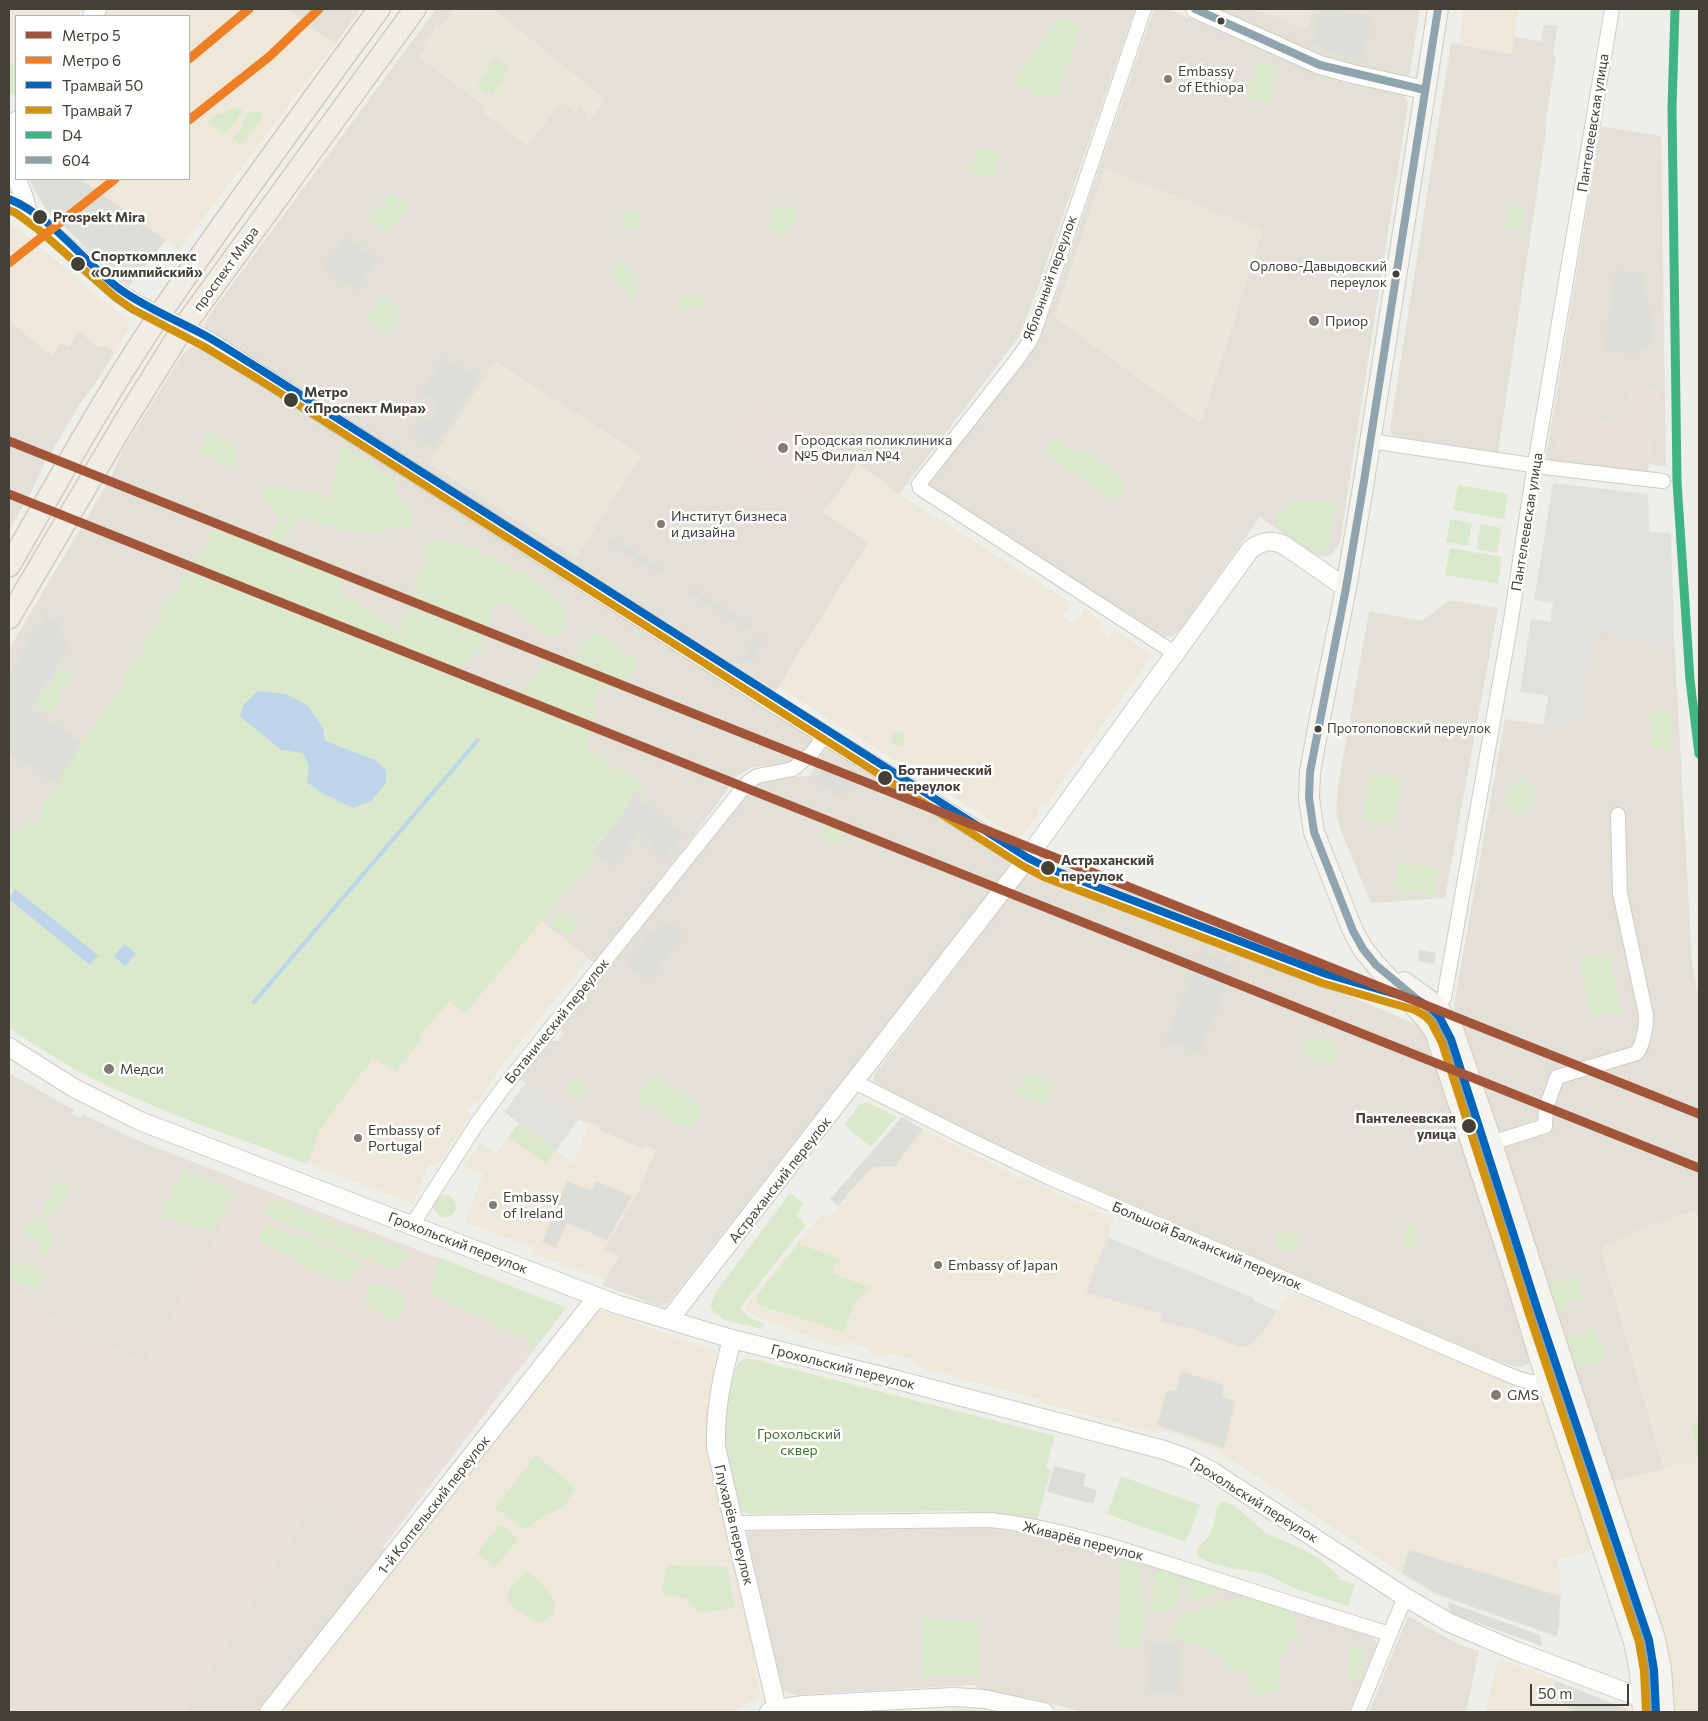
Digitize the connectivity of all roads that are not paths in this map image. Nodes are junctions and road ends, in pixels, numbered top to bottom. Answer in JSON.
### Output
{"nodes":[{"id":1,"x":380,"y":9,"type":"edge"},
{"id":2,"x":415,"y":9,"type":"edge"},
{"id":3,"x":1144,"y":9,"type":"edge"},
{"id":4,"x":1195,"y":9,"type":"edge"},
{"id":5,"x":1438,"y":9,"type":"edge"},
{"id":6,"x":1612,"y":9,"type":"edge"},
{"id":7,"x":1425,"y":90,"type":"junction"},
{"id":8,"x":15,"y":126,"type":"edge"},
{"id":9,"x":10,"y":158,"type":"edge"},
{"id":10,"x":15,"y":171,"type":"edge"},
{"id":11,"x":17,"y":180,"type":"edge"},
{"id":12,"x":9,"y":202,"type":"edge"},
{"id":13,"x":27,"y":212,"type":"junction"},
{"id":14,"x":160,"y":316,"type":"junction"},
{"id":15,"x":183,"y":328,"type":"junction"},
{"id":16,"x":1370,"y":441,"type":"junction"},
{"id":17,"x":1535,"y":466,"type":"junction"},
{"id":18,"x":1663,"y":481,"type":"dead end"},
{"id":19,"x":9,"y":566,"type":"edge"},
{"id":20,"x":1346,"y":588,"type":"junction"},
{"id":21,"x":9,"y":618,"type":"edge"},
{"id":22,"x":1176,"y":654,"type":"junction"},
{"id":23,"x":825,"y":735,"type":"junction"},
{"id":24,"x":1618,"y":815,"type":"dead end"},
{"id":25,"x":1026,"y":861,"type":"junction"},
{"id":26,"x":1376,"y":965,"type":"junction"},
{"id":27,"x":1410,"y":1002,"type":"junction"},
{"id":28,"x":1436,"y":1005,"type":"junction"},
{"id":29,"x":9,"y":1047,"type":"edge"},
{"id":30,"x":855,"y":1082,"type":"junction"},
{"id":31,"x":1492,"y":1143,"type":"junction"},
{"id":32,"x":412,"y":1226,"type":"junction"},
{"id":33,"x":597,"y":1297,"type":"junction"},
{"id":34,"x":669,"y":1320,"type":"junction"},
{"id":35,"x":732,"y":1339,"type":"junction"},
{"id":36,"x":1566,"y":1376,"type":"junction"},
{"id":37,"x":1547,"y":1382,"type":"junction"},
{"id":38,"x":735,"y":1522,"type":"junction"},
{"id":39,"x":1405,"y":1596,"type":"junction"},
{"id":40,"x":1390,"y":1634,"type":"junction"},
{"id":41,"x":1642,"y":1705,"type":"edge"},
{"id":42,"x":1664,"y":1709,"type":"edge"},
{"id":43,"x":773,"y":1711,"type":"edge"},
{"id":44,"x":269,"y":1712,"type":"edge"},
{"id":45,"x":1044,"y":1712,"type":"edge"},
{"id":46,"x":1358,"y":1712,"type":"edge"}],
"edges":[{"from":1,"to":14,"type":"main road","name":"проспект Мира"},
{"from":2,"to":15,"type":"main road","name":"проспект Мира"},
{"from":3,"to":22,"type":"street","name":"Яблонный переулок"},
{"from":4,"to":7,"type":"street"},
{"from":5,"to":7,"type":"main road"},
{"from":6,"to":17,"type":"street","name":"Пантелеевская улица"},
{"from":7,"to":16,"type":"main road"},
{"from":8,"to":9,"type":"street"},
{"from":9,"to":10,"type":"street"},
{"from":11,"to":13,"type":"street"},
{"from":12,"to":13,"type":"street"},
{"from":13,"to":14,"type":"street"},
{"from":14,"to":15,"type":"street"},
{"from":14,"to":19,"type":"main road","name":"проспект Мира"},
{"from":15,"to":21,"type":"main road","name":"проспект Мира"},
{"from":15,"to":23,"type":"street"},
{"from":16,"to":17,"type":"street"},
{"from":16,"to":20,"type":"main road"},
{"from":17,"to":18,"type":"street"},
{"from":17,"to":28,"type":"street","name":"Пантелеевская улица"},
{"from":20,"to":22,"type":"street","name":"Астраханский переулок"},
{"from":20,"to":26,"type":"main road"},
{"from":22,"to":25,"type":"street","name":"Астраханский переулок"},
{"from":23,"to":25,"type":"street"},
{"from":23,"to":32,"type":"street","name":"Ботанический переулок"},
{"from":24,"to":31,"type":"street"},
{"from":25,"to":27,"type":"street"},
{"from":25,"to":30,"type":"street","name":"Астраханский переулок"},
{"from":26,"to":27,"type":"main road"},
{"from":26,"to":28,"type":"main road"},
{"from":27,"to":28,"type":"street"},
{"from":27,"to":37,"type":"main road"},
{"from":28,"to":31,"type":"main road"},
{"from":29,"to":32,"type":"street","name":"Грохольский переулок"},
{"from":30,"to":34,"type":"street","name":"Астраханский переулок"},
{"from":30,"to":37,"type":"street","name":"Большой Балканский переулок"},
{"from":31,"to":36,"type":"main road"},
{"from":32,"to":33,"type":"street","name":"Грохольский переулок"},
{"from":33,"to":34,"type":"street","name":"Грохольский переулок"},
{"from":33,"to":44,"type":"street","name":"1-й Коптельский переулок"},
{"from":34,"to":35,"type":"street","name":"Грохольский переулок"},
{"from":35,"to":38,"type":"street","name":"Глухарёв переулок"},
{"from":35,"to":39,"type":"street","name":"Грохольский переулок"},
{"from":36,"to":37,"type":"street","name":"Большой Балканский переулок"},
{"from":36,"to":42,"type":"main road"},
{"from":37,"to":41,"type":"main road"},
{"from":38,"to":40,"type":"street","name":"Живарёв переулок"},
{"from":38,"to":43,"type":"street","name":"Глухарёв переулок"},
{"from":39,"to":40,"type":"street"},
{"from":39,"to":41,"type":"street","name":"Грохольский переулок"},
{"from":40,"to":46,"type":"street"},
{"from":41,"to":42,"type":"street","name":"Грохольский переулок"},
{"from":43,"to":45,"type":"street"}]}
